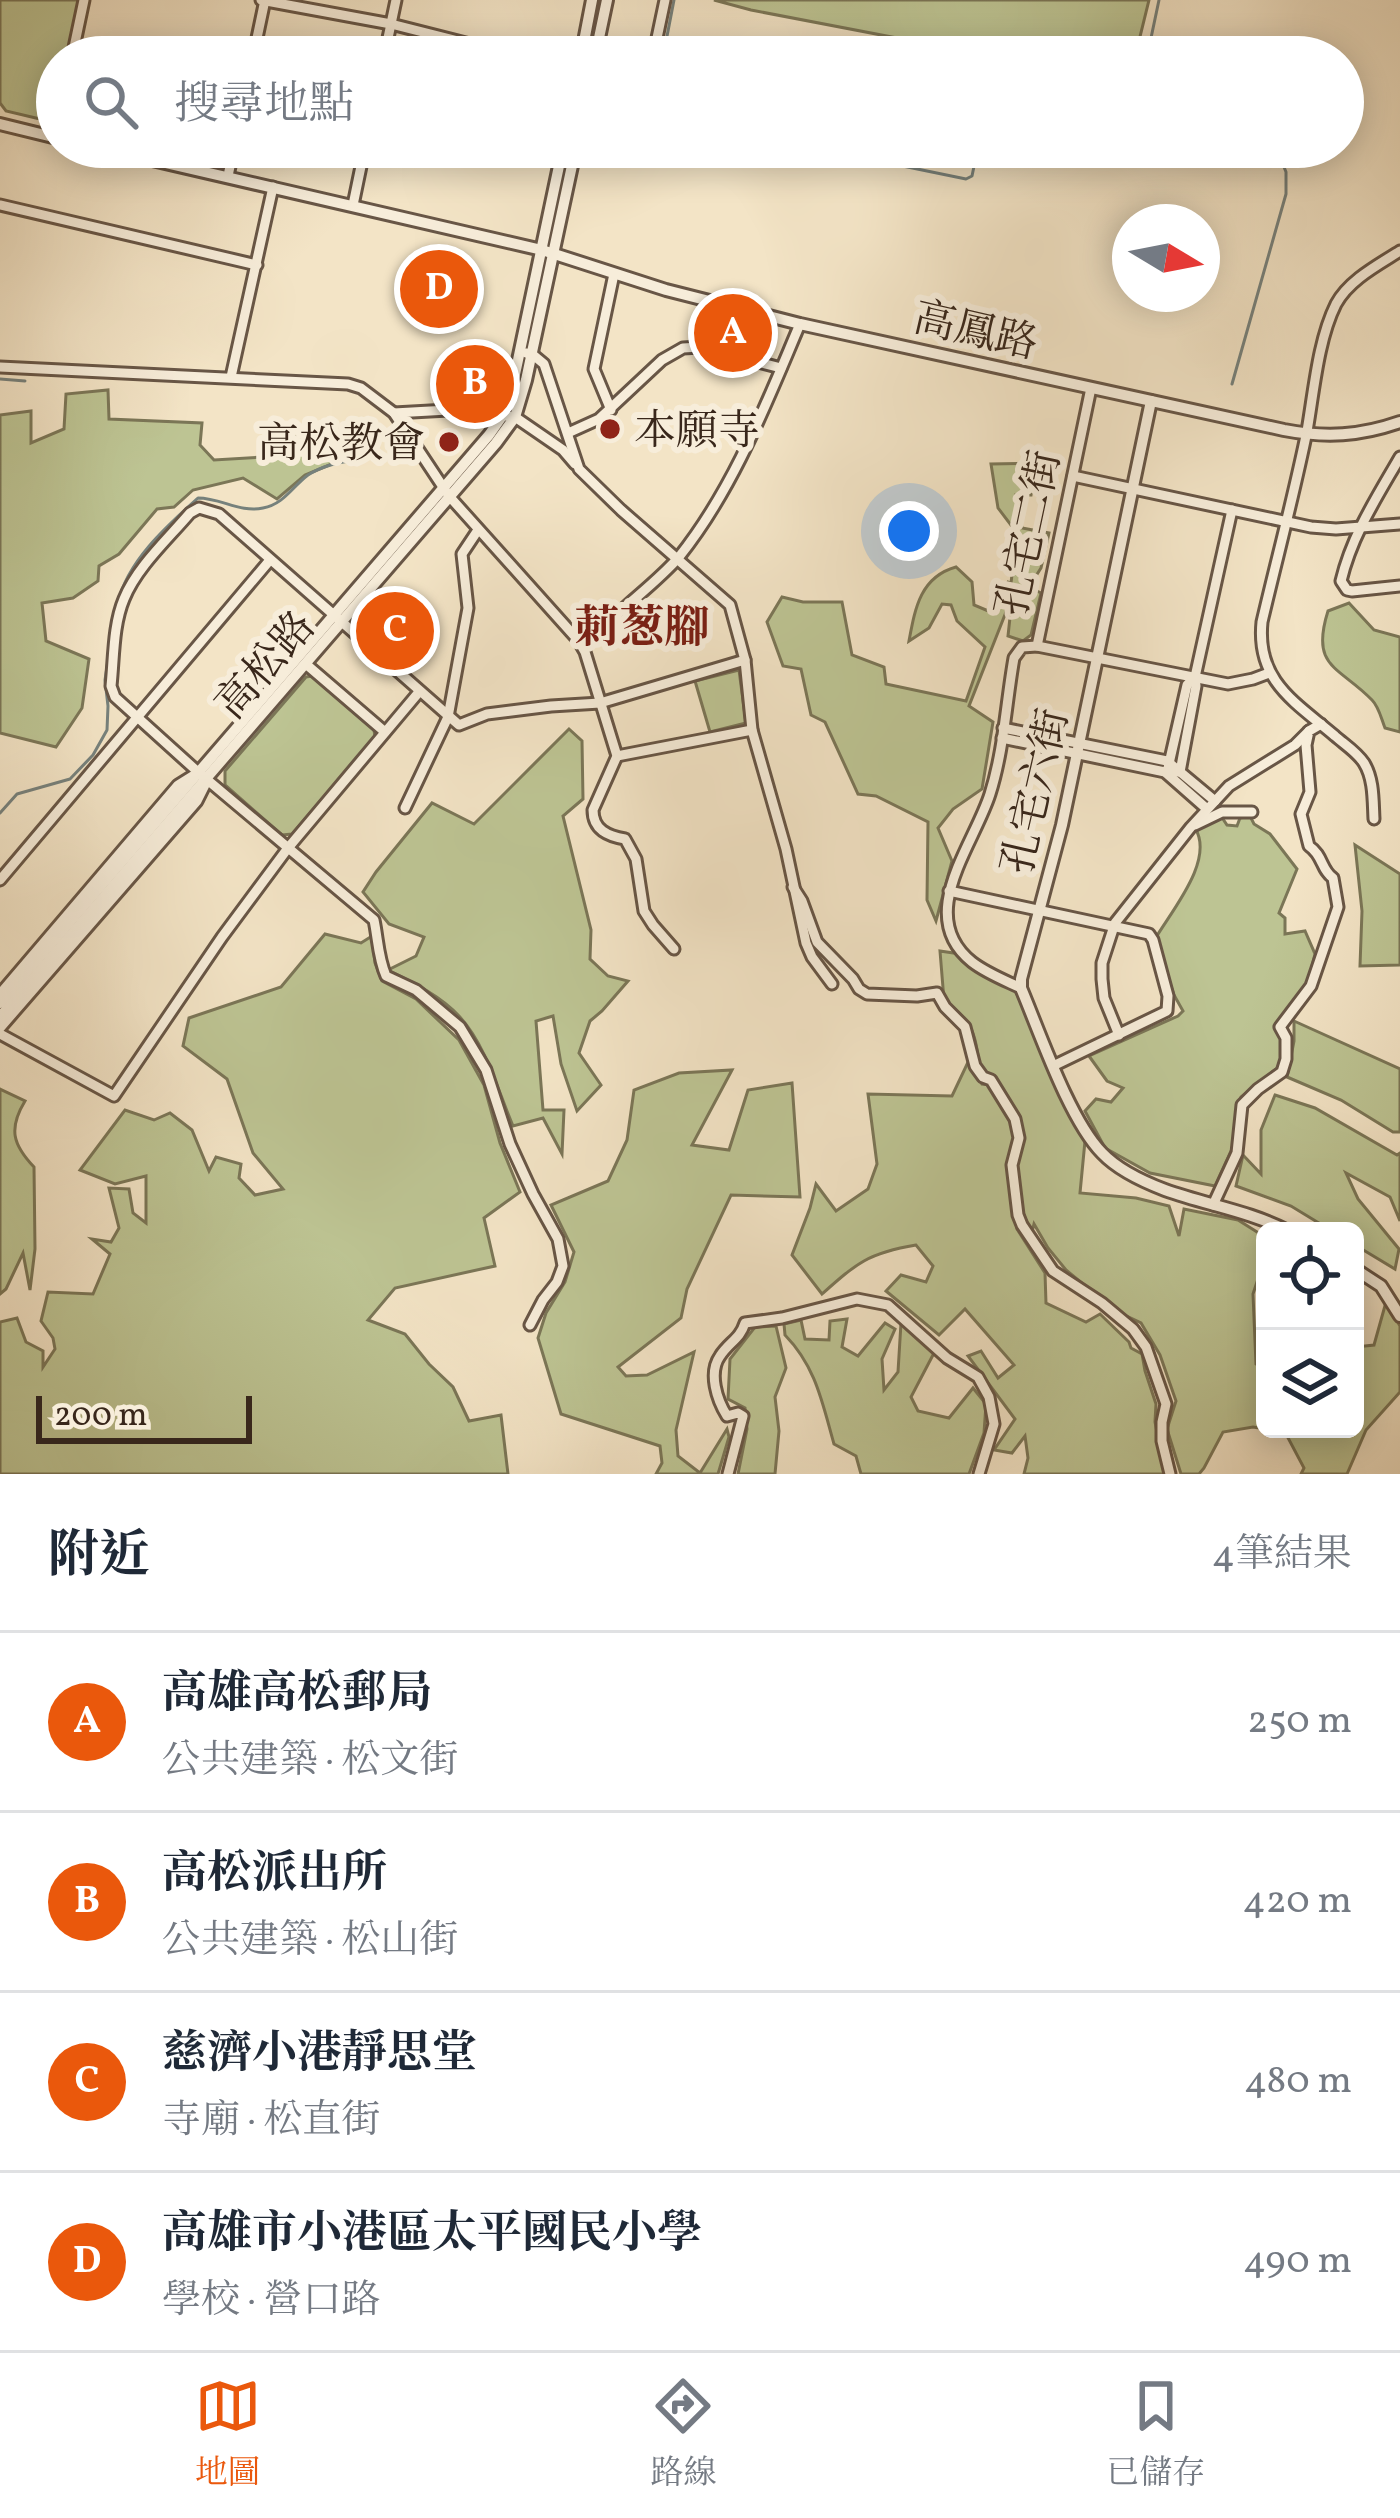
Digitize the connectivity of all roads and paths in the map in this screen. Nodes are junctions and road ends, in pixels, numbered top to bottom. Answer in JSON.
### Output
{"nodes":[{"id":1,"x":84,"y":0,"type":"edge"},
{"id":2,"x":264,"y":0,"type":"edge"},
{"id":3,"x":396,"y":0,"type":"edge"},
{"id":4,"x":592,"y":0,"type":"edge"},
{"id":5,"x":607,"y":0,"type":"edge"},
{"id":6,"x":665,"y":0,"type":"edge"},
{"id":7,"x":391,"y":24,"type":"junction"},
{"id":8,"x":76,"y":36,"type":"edge"},
{"id":9,"x":257,"y":36,"type":"edge"},
{"id":10,"x":388,"y":36,"type":"edge"},
{"id":11,"x":438,"y":36,"type":"edge"},
{"id":12,"x":585,"y":36,"type":"edge"},
{"id":13,"x":599,"y":36,"type":"edge"},
{"id":14,"x":657,"y":36,"type":"edge"},
{"id":15,"x":0,"y":124,"type":"edge"},
{"id":16,"x":36,"y":132,"type":"edge"},
{"id":17,"x":192,"y":168,"type":"edge"},
{"id":18,"x":230,"y":168,"type":"edge"},
{"id":19,"x":361,"y":168,"type":"edge"},
{"id":20,"x":560,"y":168,"type":"edge"},
{"id":21,"x":570,"y":168,"type":"edge"},
{"id":22,"x":228,"y":176,"type":"junction"},
{"id":23,"x":273,"y":187,"type":"junction"},
{"id":24,"x":0,"y":205,"type":"edge"},
{"id":25,"x":353,"y":205,"type":"junction"},
{"id":26,"x":1400,"y":251,"type":"edge"},
{"id":27,"x":548,"y":252,"type":"junction"},
{"id":28,"x":256,"y":265,"type":"junction"},
{"id":29,"x":614,"y":274,"type":"junction"},
{"id":30,"x":800,"y":324,"type":"junction"},
{"id":31,"x":526,"y":353,"type":"junction"},
{"id":32,"x":0,"y":367,"type":"edge"},
{"id":33,"x":781,"y":368,"type":"junction"},
{"id":34,"x":231,"y":377,"type":"junction"},
{"id":35,"x":1091,"y":388,"type":"junction"},
{"id":36,"x":1151,"y":401,"type":"junction"},
{"id":37,"x":611,"y":410,"type":"junction"},
{"id":38,"x":394,"y":412,"type":"junction"},
{"id":39,"x":509,"y":416,"type":"junction"},
{"id":40,"x":1400,"y":422,"type":"edge"},
{"id":41,"x":568,"y":433,"type":"junction"},
{"id":42,"x":1306,"y":434,"type":"junction"},
{"id":43,"x":1400,"y":457,"type":"edge"},
{"id":44,"x":579,"y":469,"type":"junction"},
{"id":45,"x":1073,"y":476,"type":"junction"},
{"id":46,"x":1134,"y":487,"type":"junction"},
{"id":47,"x":446,"y":492,"type":"junction"},
{"id":48,"x":1232,"y":510,"type":"junction"},
{"id":49,"x":1285,"y":521,"type":"junction"},
{"id":50,"x":1400,"y":524,"type":"edge"},
{"id":51,"x":1358,"y":529,"type":"junction"},
{"id":52,"x":478,"y":530,"type":"junction"},
{"id":53,"x":677,"y":559,"type":"junction"},
{"id":54,"x":270,"y":560,"type":"junction"},
{"id":55,"x":1400,"y":586,"type":"edge"},
{"id":56,"x":337,"y":620,"type":"junction"},
{"id":57,"x":578,"y":640,"type":"junction"},
{"id":58,"x":1036,"y":646,"type":"junction"},
{"id":59,"x":1098,"y":657,"type":"junction"},
{"id":60,"x":745,"y":660,"type":"junction"},
{"id":61,"x":307,"y":665,"type":"junction"},
{"id":62,"x":1269,"y":673,"type":"junction"},
{"id":63,"x":1195,"y":677,"type":"junction"},
{"id":64,"x":419,"y":692,"type":"junction"},
{"id":65,"x":600,"y":703,"type":"junction"},
{"id":66,"x":448,"y":717,"type":"junction"},
{"id":67,"x":136,"y":718,"type":"junction"},
{"id":68,"x":1321,"y":724,"type":"junction"},
{"id":69,"x":752,"y":730,"type":"junction"},
{"id":70,"x":1310,"y":730,"type":"junction"},
{"id":71,"x":386,"y":732,"type":"junction"},
{"id":72,"x":1002,"y":733,"type":"junction"},
{"id":73,"x":1078,"y":748,"type":"junction"},
{"id":74,"x":617,"y":756,"type":"junction"},
{"id":75,"x":1172,"y":769,"type":"junction"},
{"id":76,"x":203,"y":776,"type":"junction"},
{"id":77,"x":186,"y":794,"type":"junction"},
{"id":78,"x":1211,"y":805,"type":"junction"},
{"id":79,"x":405,"y":808,"type":"dead end"},
{"id":80,"x":1252,"y":812,"type":"dead end"},
{"id":81,"x":1374,"y":819,"type":"dead end"},
{"id":82,"x":1191,"y":827,"type":"junction"},
{"id":83,"x":288,"y":848,"type":"junction"},
{"id":84,"x":0,"y":880,"type":"edge"},
{"id":85,"x":794,"y":887,"type":"junction"},
{"id":86,"x":949,"y":891,"type":"junction"},
{"id":87,"x":1040,"y":911,"type":"junction"},
{"id":88,"x":1114,"y":926,"type":"junction"},
{"id":89,"x":674,"y":949,"type":"dead end"},
{"id":90,"x":832,"y":984,"type":"dead end"},
{"id":91,"x":1021,"y":988,"type":"junction"},
{"id":92,"x":0,"y":994,"type":"edge"},
{"id":93,"x":0,"y":1004,"type":"edge"},
{"id":94,"x":0,"y":1017,"type":"edge"},
{"id":95,"x":0,"y":1031,"type":"edge"},
{"id":96,"x":1119,"y":1036,"type":"junction"},
{"id":97,"x":1053,"y":1066,"type":"junction"},
{"id":98,"x":1213,"y":1204,"type":"junction"},
{"id":99,"x":1268,"y":1222,"type":"edge"},
{"id":100,"x":1364,"y":1275,"type":"edge"},
{"id":101,"x":1400,"y":1316,"type":"edge"},
{"id":102,"x":530,"y":1325,"type":"dead end"},
{"id":103,"x":728,"y":1474,"type":"edge"},
{"id":104,"x":979,"y":1474,"type":"edge"},
{"id":105,"x":1170,"y":1474,"type":"edge"}],
"edges":[{"from":1,"to":8,"type":"street"},
{"from":2,"to":7,"type":"street"},
{"from":2,"to":9,"type":"street"},
{"from":3,"to":7,"type":"street"},
{"from":4,"to":12,"type":"street"},
{"from":5,"to":13,"type":"street"},
{"from":6,"to":14,"type":"street"},
{"from":7,"to":10,"type":"street"},
{"from":7,"to":11,"type":"street"},
{"from":15,"to":16,"type":"street"},
{"from":17,"to":22,"type":"street","name":"高鳳路"},
{"from":18,"to":22,"type":"street"},
{"from":19,"to":25,"type":"street"},
{"from":20,"to":27,"type":"street","name":"高松路"},
{"from":21,"to":27,"type":"street","name":"高松路"},
{"from":22,"to":23,"type":"street","name":"高鳳路"},
{"from":23,"to":25,"type":"street","name":"高鳳路"},
{"from":23,"to":28,"type":"street"},
{"from":24,"to":28,"type":"street"},
{"from":25,"to":27,"type":"street","name":"高鳳路"},
{"from":26,"to":42,"type":"street"},
{"from":27,"to":29,"type":"street","name":"高鳳路"},
{"from":27,"to":31,"type":"street","name":"高松路"},
{"from":28,"to":34,"type":"street"},
{"from":29,"to":30,"type":"street","name":"高鳳路"},
{"from":29,"to":37,"type":"street"},
{"from":30,"to":33,"type":"street"},
{"from":30,"to":35,"type":"street","name":"高鳳路"},
{"from":31,"to":39,"type":"street","name":"高松路"},
{"from":31,"to":41,"type":"street"},
{"from":32,"to":34,"type":"street"},
{"from":33,"to":37,"type":"street"},
{"from":33,"to":53,"type":"street"},
{"from":34,"to":38,"type":"street"},
{"from":35,"to":36,"type":"street","name":"高鳳路"},
{"from":35,"to":45,"type":"street","name":"孔宅二街"},
{"from":36,"to":42,"type":"street","name":"高鳳路"},
{"from":36,"to":46,"type":"street","name":"孔宅六街"},
{"from":37,"to":41,"type":"street"},
{"from":38,"to":39,"type":"street"},
{"from":38,"to":47,"type":"street"},
{"from":39,"to":44,"type":"street"},
{"from":39,"to":47,"type":"street","name":"高松路"},
{"from":40,"to":42,"type":"street","name":"高鳳路"},
{"from":41,"to":44,"type":"street"},
{"from":42,"to":49,"type":"street"},
{"from":43,"to":51,"type":"street"},
{"from":44,"to":53,"type":"street"},
{"from":45,"to":46,"type":"street"},
{"from":45,"to":58,"type":"street","name":"孔宅二街"},
{"from":46,"to":48,"type":"street"},
{"from":46,"to":59,"type":"street","name":"孔宅六街"},
{"from":47,"to":52,"type":"street"},
{"from":47,"to":56,"type":"street","name":"高松路"},
{"from":48,"to":49,"type":"street"},
{"from":48,"to":63,"type":"street"},
{"from":49,"to":51,"type":"street"},
{"from":49,"to":62,"type":"street"},
{"from":50,"to":51,"type":"street"},
{"from":51,"to":55,"type":"street"},
{"from":52,"to":57,"type":"street"},
{"from":52,"to":66,"type":"street"},
{"from":53,"to":57,"type":"street"},
{"from":53,"to":60,"type":"street"},
{"from":54,"to":56,"type":"street"},
{"from":54,"to":67,"type":"street"},
{"from":54,"to":67,"type":"street"},
{"from":56,"to":61,"type":"street","name":"高松路"},
{"from":56,"to":64,"type":"street"},
{"from":56,"to":76,"type":"street","name":"高松路"},
{"from":57,"to":65,"type":"street"},
{"from":58,"to":59,"type":"street"},
{"from":58,"to":72,"type":"street","name":"孔宅二街"},
{"from":59,"to":63,"type":"street"},
{"from":59,"to":73,"type":"street","name":"孔宅六街"},
{"from":60,"to":65,"type":"street"},
{"from":60,"to":69,"type":"street"},
{"from":61,"to":71,"type":"street"},
{"from":61,"to":76,"type":"street","name":"高松路"},
{"from":62,"to":63,"type":"street"},
{"from":62,"to":68,"type":"street"},
{"from":63,"to":75,"type":"street"},
{"from":64,"to":66,"type":"street"},
{"from":64,"to":71,"type":"street"},
{"from":65,"to":66,"type":"street"},
{"from":65,"to":74,"type":"street"},
{"from":66,"to":79,"type":"street"},
{"from":67,"to":76,"type":"street"},
{"from":67,"to":84,"type":"street"},
{"from":68,"to":70,"type":"street"},
{"from":68,"to":81,"type":"street"},
{"from":69,"to":74,"type":"street"},
{"from":69,"to":85,"type":"street"},
{"from":70,"to":78,"type":"street"},
{"from":70,"to":98,"type":"street"},
{"from":71,"to":83,"type":"street"},
{"from":72,"to":73,"type":"street"},
{"from":72,"to":86,"type":"street","name":"孔宅二街"},
{"from":73,"to":75,"type":"street"},
{"from":73,"to":87,"type":"street","name":"孔宅六街"},
{"from":74,"to":89,"type":"street"},
{"from":75,"to":78,"type":"street"},
{"from":76,"to":77,"type":"street","name":"高松路"},
{"from":76,"to":83,"type":"street"},
{"from":76,"to":92,"type":"street","name":"高松路"},
{"from":76,"to":95,"type":"street","name":"高松路"},
{"from":77,"to":93,"type":"street","name":"高松路"},
{"from":77,"to":94,"type":"street","name":"高松路"},
{"from":78,"to":82,"type":"street"},
{"from":80,"to":82,"type":"street"},
{"from":82,"to":88,"type":"street"},
{"from":83,"to":95,"type":"street"},
{"from":83,"to":102,"type":"street"},
{"from":85,"to":90,"type":"street"},
{"from":85,"to":105,"type":"street"},
{"from":86,"to":87,"type":"street"},
{"from":86,"to":91,"type":"street"},
{"from":87,"to":88,"type":"street"},
{"from":87,"to":91,"type":"street","name":"孔宅六街"},
{"from":88,"to":96,"type":"street"},
{"from":88,"to":96,"type":"street"},
{"from":91,"to":97,"type":"street"},
{"from":96,"to":97,"type":"street"},
{"from":97,"to":98,"type":"street"},
{"from":98,"to":99,"type":"street"},
{"from":100,"to":101,"type":"street"},
{"from":103,"to":104,"type":"street"}]}
